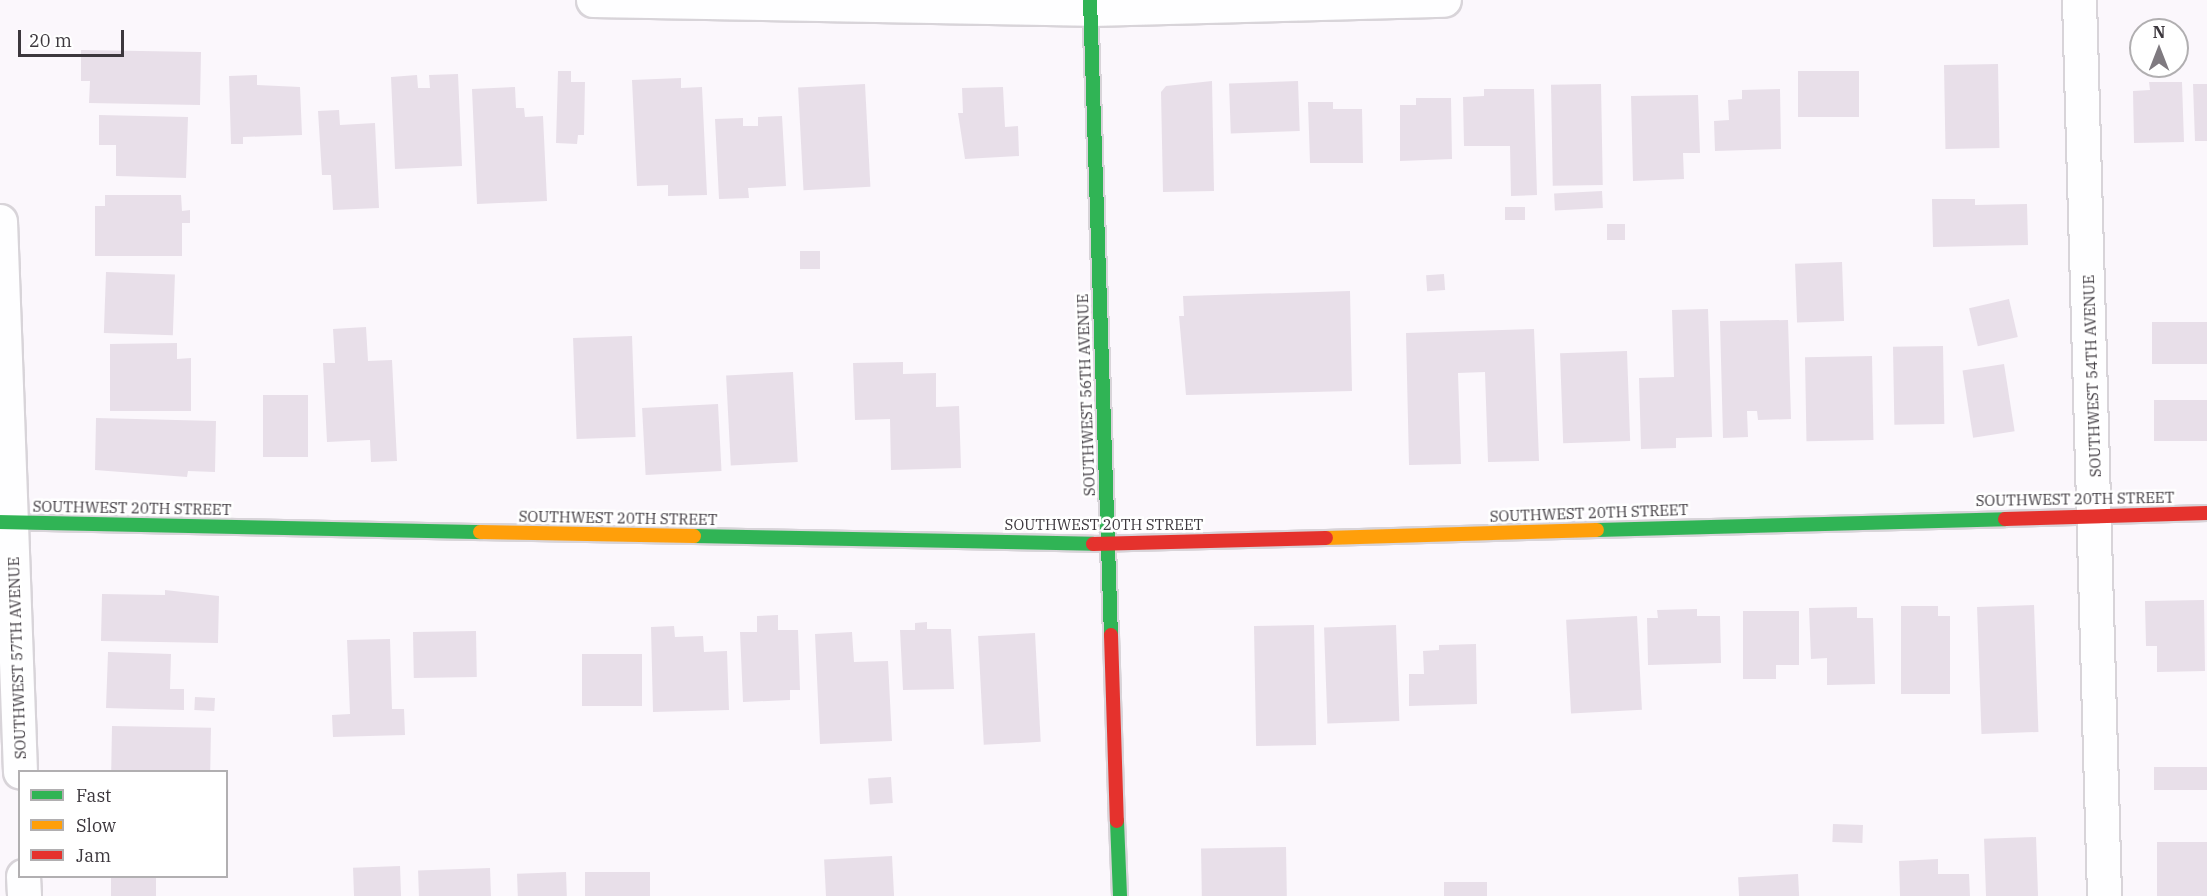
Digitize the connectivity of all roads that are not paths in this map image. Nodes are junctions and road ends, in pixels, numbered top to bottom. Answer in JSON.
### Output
{"nodes":[{"id":1,"x":593,"y":0,"type":"edge"},
{"id":2,"x":1444,"y":0,"type":"edge"},
{"id":3,"x":2079,"y":0,"type":"edge"},
{"id":4,"x":1091,"y":4,"type":"edge"},
{"id":5,"x":0,"y":221,"type":"edge"},
{"id":6,"x":2207,"y":513,"type":"edge"},
{"id":7,"x":2096,"y":514,"type":"junction"},
{"id":8,"x":7,"y":522,"type":"edge"},
{"id":9,"x":1107,"y":544,"type":"junction"},
{"id":10,"x":20,"y":770,"type":"edge"},
{"id":11,"x":23,"y":878,"type":"edge"},
{"id":12,"x":24,"y":896,"type":"edge"},
{"id":13,"x":1120,"y":896,"type":"edge"},
{"id":14,"x":2104,"y":896,"type":"edge"}],
"edges":[{"from":1,"to":4,"type":"street"},
{"from":2,"to":4,"type":"street"},
{"from":3,"to":7,"type":"street","name":"SOUTHWEST 54TH AVENUE"},
{"from":4,"to":9,"type":"street","name":"SOUTHWEST 56TH AVENUE"},
{"from":5,"to":8,"type":"street","name":"SOUTHWEST 57TH AVENUE"},
{"from":6,"to":7,"type":"street","name":"SOUTHWEST 20TH STREET"},
{"from":7,"to":9,"type":"street","name":"SOUTHWEST 20TH STREET"},
{"from":7,"to":14,"type":"street","name":"SOUTHWEST 54TH AVENUE"},
{"from":8,"to":9,"type":"street","name":"SOUTHWEST 20TH STREET"},
{"from":8,"to":10,"type":"street","name":"SOUTHWEST 57TH AVENUE"},
{"from":9,"to":13,"type":"street","name":"SOUTHWEST 56TH AVENUE"},
{"from":11,"to":12,"type":"street"}]}
